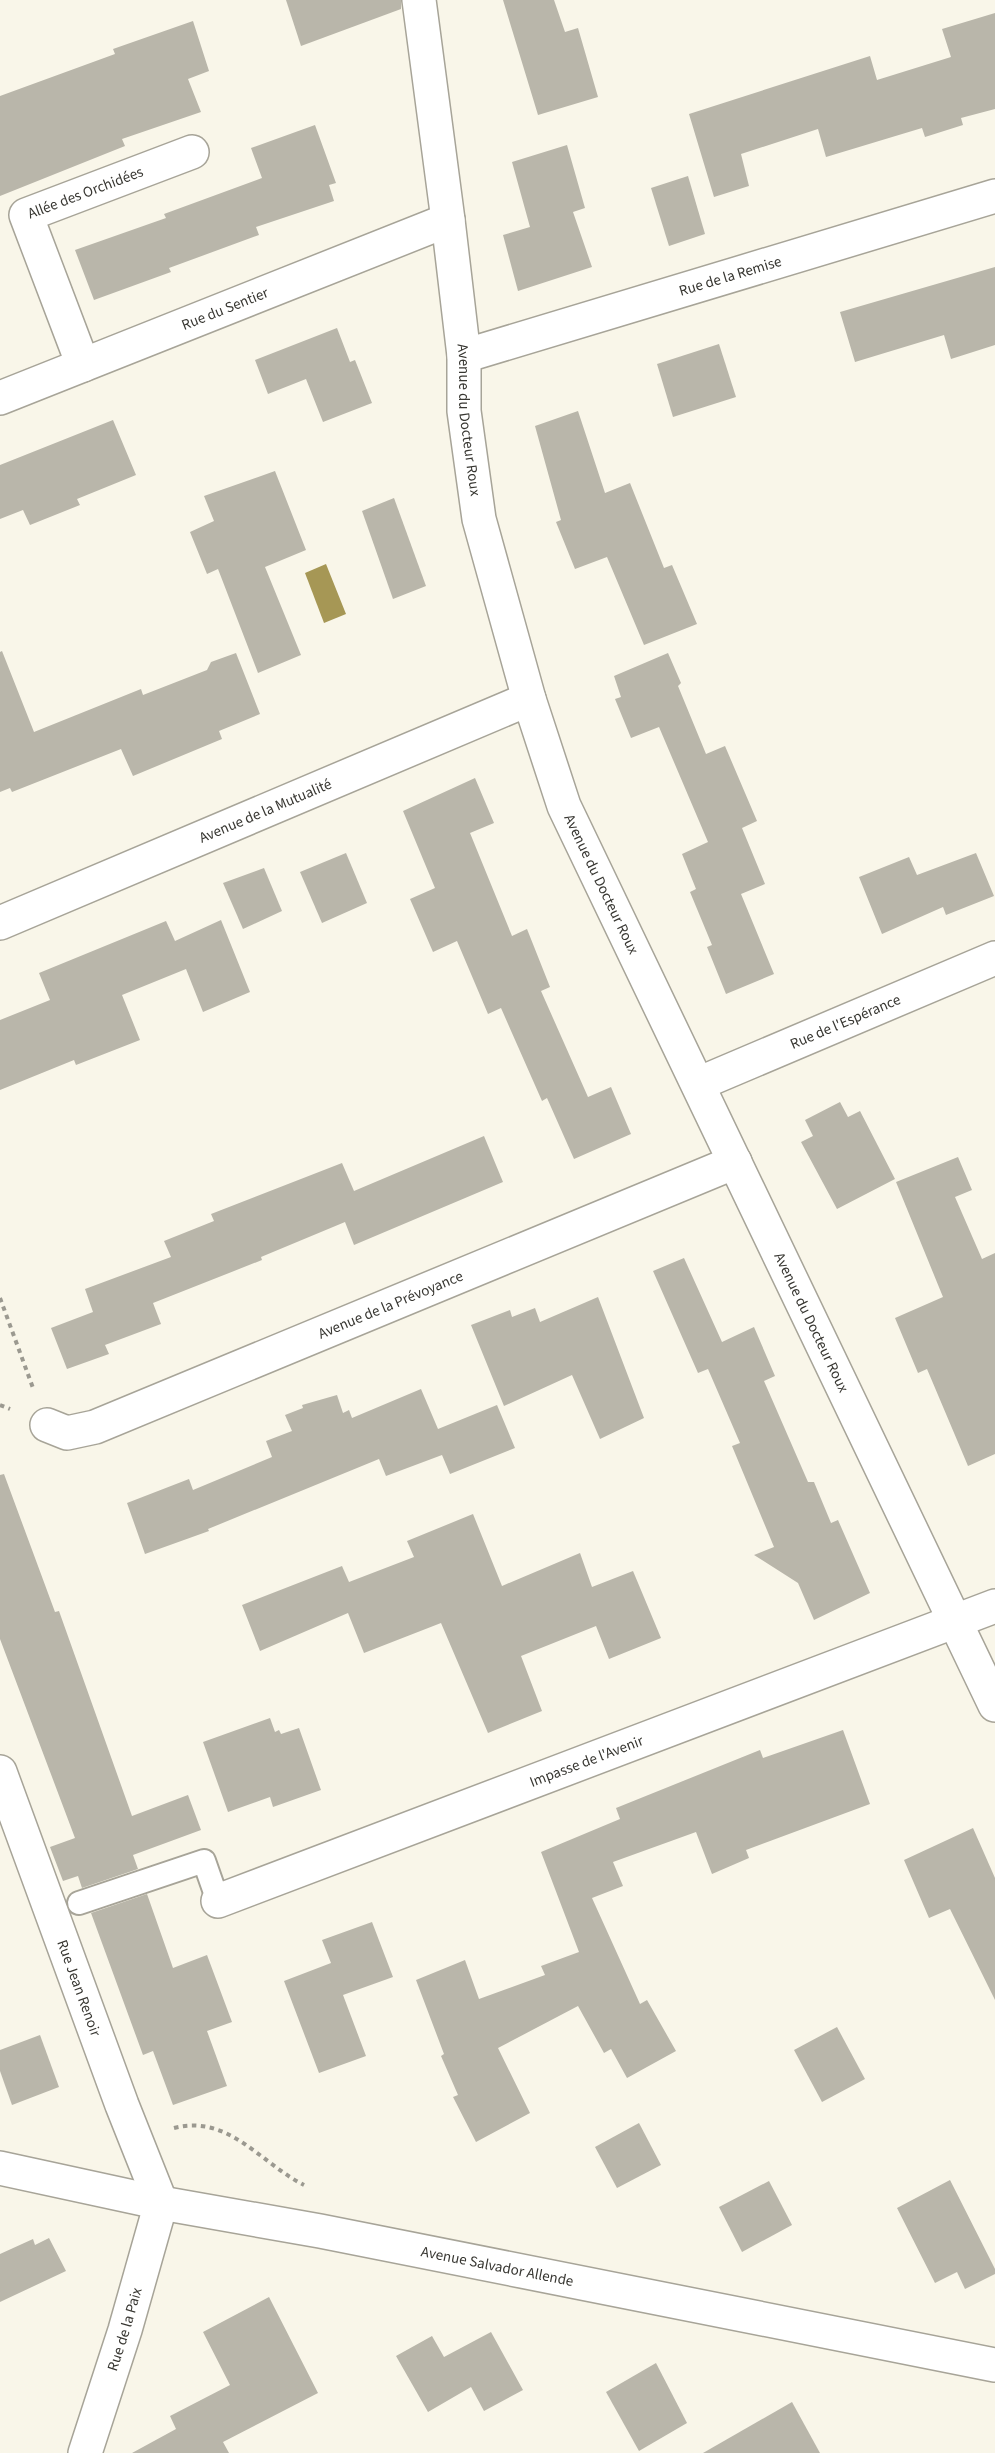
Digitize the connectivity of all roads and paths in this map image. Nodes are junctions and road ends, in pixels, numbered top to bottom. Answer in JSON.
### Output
{"nodes":[{"id":1,"x":419,"y":0,"type":"edge"},
{"id":2,"x":192,"y":152,"type":"dead end"},
{"id":3,"x":995,"y":196,"type":"edge"},
{"id":4,"x":448,"y":220,"type":"junction"},
{"id":5,"x":464,"y":356,"type":"junction"},
{"id":6,"x":83,"y":365,"type":"junction"},
{"id":7,"x":0,"y":398,"type":"edge"},
{"id":8,"x":530,"y":699,"type":"junction"},
{"id":9,"x":0,"y":923,"type":"edge"},
{"id":10,"x":995,"y":958,"type":"edge"},
{"id":11,"x":698,"y":1084,"type":"junction"},
{"id":12,"x":735,"y":1162,"type":"junction"},
{"id":13,"x":0,"y":1298,"type":"edge"},
{"id":14,"x":47,"y":1425,"type":"joint"},
{"id":15,"x":995,"y":1606,"type":"edge"},
{"id":16,"x":956,"y":1622,"type":"junction"},
{"id":17,"x":995,"y":1705,"type":"edge"},
{"id":18,"x":0,"y":1772,"type":"edge"},
{"id":19,"x":218,"y":1901,"type":"joint"},
{"id":20,"x":79,"y":1903,"type":"dead end"},
{"id":21,"x":136,"y":2139,"type":"junction"},
{"id":22,"x":0,"y":2168,"type":"edge"},
{"id":23,"x":309,"y":2188,"type":"dead end"},
{"id":24,"x":161,"y":2203,"type":"junction"},
{"id":25,"x":995,"y":2366,"type":"edge"},
{"id":26,"x":85,"y":2453,"type":"edge"}],
"edges":[{"from":1,"to":4,"type":"street","name":"Avenue du Docteur Roux"},
{"from":2,"to":6,"type":"street","name":"Allée des Orchidées"},
{"from":3,"to":5,"type":"street","name":"Rue de la Remise"},
{"from":4,"to":5,"type":"street","name":"Avenue du Docteur Roux"},
{"from":4,"to":6,"type":"street","name":"Rue du Sentier"},
{"from":5,"to":8,"type":"street","name":"Avenue du Docteur Roux"},
{"from":6,"to":7,"type":"street","name":"Rue du Sentier"},
{"from":8,"to":9,"type":"street","name":"Avenue de la Mutualité"},
{"from":8,"to":11,"type":"street","name":"Avenue du Docteur Roux"},
{"from":10,"to":11,"type":"street","name":"Rue de l'Espérance"},
{"from":11,"to":12,"type":"street","name":"Avenue du Docteur Roux"},
{"from":12,"to":14,"type":"street","name":"Avenue de la Prévoyance"},
{"from":12,"to":16,"type":"street","name":"Avenue du Docteur Roux"},
{"from":13,"to":14,"type":"path"},
{"from":15,"to":16,"type":"street","name":"Impasse de l'Avenir"},
{"from":16,"to":17,"type":"street","name":"Avenue du Docteur Roux"},
{"from":16,"to":19,"type":"street","name":"Impasse de l'Avenir"},
{"from":18,"to":21,"type":"street","name":"Rue Jean Renoir"},
{"from":19,"to":20,"type":"lane"},
{"from":21,"to":23,"type":"path"},
{"from":21,"to":24,"type":"street","name":"Rue Jean Renoir"},
{"from":22,"to":24,"type":"street","name":"Avenue Salvador Allende"},
{"from":24,"to":25,"type":"street","name":"Avenue Salvador Allende"},
{"from":24,"to":26,"type":"street","name":"Rue de la Paix"}]}
